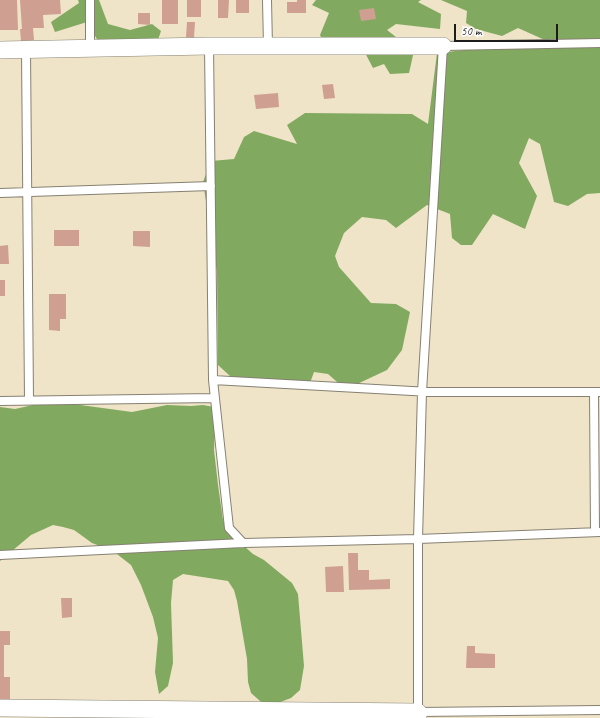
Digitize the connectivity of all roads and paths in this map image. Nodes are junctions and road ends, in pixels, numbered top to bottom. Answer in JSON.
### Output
{"nodes":[{"id":1,"x":90,"y":0,"type":"edge"},
{"id":2,"x":267,"y":0,"type":"edge"},
{"id":3,"x":600,"y":43,"type":"edge"},
{"id":4,"x":209,"y":46,"type":"junction"},
{"id":5,"x":268,"y":46,"type":"junction"},
{"id":6,"x":443,"y":46,"type":"junction"},
{"id":7,"x":90,"y":48,"type":"junction"},
{"id":8,"x":0,"y":50,"type":"edge"},
{"id":9,"x":26,"y":50,"type":"junction"},
{"id":10,"x":211,"y":186,"type":"junction"},
{"id":11,"x":28,"y":192,"type":"junction"},
{"id":12,"x":0,"y":193,"type":"edge"},
{"id":13,"x":213,"y":380,"type":"junction"},
{"id":14,"x":422,"y":392,"type":"junction"},
{"id":15,"x":597,"y":392,"type":"edge"},
{"id":16,"x":214,"y":398,"type":"junction"},
{"id":17,"x":29,"y":400,"type":"junction"},
{"id":18,"x":0,"y":401,"type":"edge"},
{"id":19,"x":598,"y":532,"type":"edge"},
{"id":20,"x":418,"y":539,"type":"junction"},
{"id":21,"x":243,"y":543,"type":"junction"},
{"id":22,"x":0,"y":555,"type":"edge"},
{"id":23,"x":0,"y":708,"type":"edge"},
{"id":24,"x":600,"y":710,"type":"edge"},
{"id":25,"x":418,"y":715,"type":"edge"}],
"edges":[{"from":1,"to":7,"type":"lane"},
{"from":2,"to":5,"type":"lane"},
{"from":3,"to":6,"type":"lane"},
{"from":4,"to":5,"type":"street"},
{"from":4,"to":7,"type":"street"},
{"from":4,"to":10,"type":"lane"},
{"from":5,"to":6,"type":"street"},
{"from":6,"to":14,"type":"lane"},
{"from":7,"to":9,"type":"street"},
{"from":8,"to":9,"type":"street"},
{"from":9,"to":11,"type":"lane"},
{"from":10,"to":11,"type":"lane"},
{"from":10,"to":13,"type":"lane"},
{"from":11,"to":12,"type":"lane"},
{"from":11,"to":17,"type":"lane"},
{"from":13,"to":14,"type":"lane"},
{"from":13,"to":16,"type":"lane"},
{"from":14,"to":15,"type":"lane"},
{"from":14,"to":20,"type":"lane"},
{"from":15,"to":19,"type":"lane"},
{"from":16,"to":17,"type":"lane"},
{"from":16,"to":21,"type":"lane"},
{"from":17,"to":18,"type":"lane"},
{"from":19,"to":20,"type":"lane"},
{"from":20,"to":21,"type":"lane"},
{"from":20,"to":25,"type":"lane"},
{"from":21,"to":22,"type":"lane"},
{"from":23,"to":25,"type":"street"},
{"from":24,"to":25,"type":"lane"}]}
